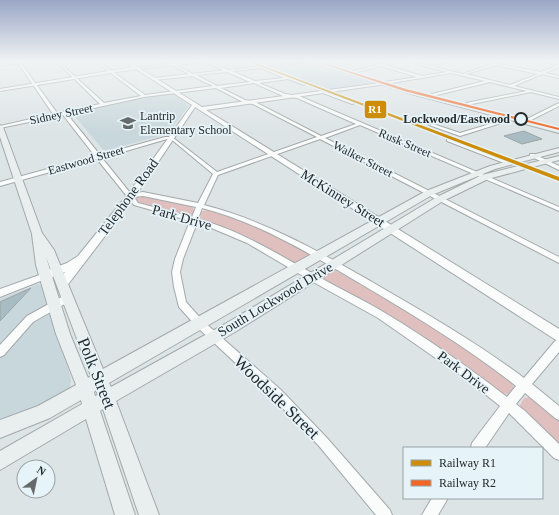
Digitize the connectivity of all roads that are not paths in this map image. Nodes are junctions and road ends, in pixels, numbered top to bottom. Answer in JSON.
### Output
{"nodes":[{"id":1,"x":28,"y":85,"type":"edge"},
{"id":2,"x":35,"y":85,"type":"edge"},
{"id":3,"x":83,"y":85,"type":"edge"},
{"id":4,"x":129,"y":85,"type":"edge"},
{"id":5,"x":165,"y":85,"type":"edge"},
{"id":6,"x":213,"y":85,"type":"edge"},
{"id":7,"x":232,"y":85,"type":"edge"},
{"id":8,"x":262,"y":85,"type":"edge"},
{"id":9,"x":370,"y":85,"type":"edge"},
{"id":10,"x":390,"y":85,"type":"edge"},
{"id":11,"x":391,"y":85,"type":"edge"},
{"id":12,"x":475,"y":85,"type":"edge"},
{"id":13,"x":506,"y":85,"type":"edge"},
{"id":14,"x":510,"y":86,"type":"joint"},
{"id":15,"x":217,"y":87,"type":"junction"},
{"id":16,"x":0,"y":90,"type":"edge"},
{"id":17,"x":532,"y":91,"type":"junction"},
{"id":18,"x":176,"y":92,"type":"junction"},
{"id":19,"x":324,"y":92,"type":"junction"},
{"id":20,"x":144,"y":96,"type":"junction"},
{"id":21,"x":292,"y":96,"type":"junction"},
{"id":22,"x":433,"y":96,"type":"junction"},
{"id":23,"x":559,"y":98,"type":"edge"},
{"id":24,"x":249,"y":102,"type":"junction"},
{"id":25,"x":353,"y":103,"type":"dead end"},
{"id":26,"x":468,"y":104,"type":"junction"},
{"id":27,"x":559,"y":104,"type":"edge"},
{"id":28,"x":103,"y":105,"type":"junction"},
{"id":29,"x":196,"y":108,"type":"junction"},
{"id":30,"x":64,"y":113,"type":"junction"},
{"id":31,"x":56,"y":115,"type":"junction"},
{"id":32,"x":512,"y":119,"type":"junction"},
{"id":33,"x":529,"y":119,"type":"junction"},
{"id":34,"x":360,"y":124,"type":"junction"},
{"id":35,"x":431,"y":125,"type":"dead end"},
{"id":36,"x":559,"y":126,"type":"edge"},
{"id":37,"x":0,"y":127,"type":"edge"},
{"id":38,"x":559,"y":131,"type":"edge"},
{"id":39,"x":320,"y":137,"type":"junction"},
{"id":40,"x":172,"y":138,"type":"junction"},
{"id":41,"x":449,"y":140,"type":"dead end"},
{"id":42,"x":559,"y":150,"type":"edge"},
{"id":43,"x":274,"y":154,"type":"junction"},
{"id":44,"x":532,"y":155,"type":"junction"},
{"id":45,"x":98,"y":156,"type":"junction"},
{"id":46,"x":559,"y":158,"type":"edge"},
{"id":47,"x":544,"y":161,"type":"junction"},
{"id":48,"x":506,"y":162,"type":"junction"},
{"id":49,"x":559,"y":168,"type":"edge"},
{"id":50,"x":474,"y":172,"type":"junction"},
{"id":51,"x":216,"y":174,"type":"junction"},
{"id":52,"x":485,"y":177,"type":"junction"},
{"id":53,"x":19,"y":179,"type":"junction"},
{"id":54,"x":0,"y":184,"type":"edge"},
{"id":55,"x":429,"y":193,"type":"junction"},
{"id":56,"x":131,"y":196,"type":"junction"},
{"id":57,"x":440,"y":199,"type":"junction"},
{"id":58,"x":200,"y":206,"type":"junction"},
{"id":59,"x":559,"y":209,"type":"edge"},
{"id":60,"x":194,"y":220,"type":"junction"},
{"id":61,"x":380,"y":221,"type":"junction"},
{"id":62,"x":391,"y":228,"type":"junction"},
{"id":63,"x":37,"y":234,"type":"junction"},
{"id":64,"x":318,"y":256,"type":"junction"},
{"id":65,"x":82,"y":259,"type":"junction"},
{"id":66,"x":559,"y":260,"type":"edge"},
{"id":67,"x":333,"y":264,"type":"junction"},
{"id":68,"x":297,"y":268,"type":"junction"},
{"id":69,"x":57,"y":271,"type":"junction"},
{"id":70,"x":45,"y":276,"type":"junction"},
{"id":71,"x":312,"y":278,"type":"junction"},
{"id":72,"x":62,"y":284,"type":"junction"},
{"id":73,"x":0,"y":293,"type":"edge"},
{"id":74,"x":67,"y":298,"type":"junction"},
{"id":75,"x":54,"y":304,"type":"junction"},
{"id":76,"x":200,"y":324,"type":"junction"},
{"id":77,"x":214,"y":336,"type":"junction"},
{"id":78,"x":559,"y":336,"type":"edge"},
{"id":79,"x":559,"y":344,"type":"edge"},
{"id":80,"x":0,"y":352,"type":"edge"},
{"id":81,"x":99,"y":380,"type":"junction"},
{"id":82,"x":526,"y":384,"type":"junction"},
{"id":83,"x":84,"y":388,"type":"junction"},
{"id":84,"x":107,"y":398,"type":"junction"},
{"id":85,"x":508,"y":404,"type":"junction"},
{"id":86,"x":91,"y":407,"type":"junction"},
{"id":87,"x":559,"y":414,"type":"edge"},
{"id":88,"x":0,"y":429,"type":"edge"},
{"id":89,"x":478,"y":447,"type":"edge"},
{"id":90,"x":559,"y":453,"type":"edge"},
{"id":91,"x":0,"y":461,"type":"edge"},
{"id":92,"x":440,"y":499,"type":"edge"},
{"id":93,"x":125,"y":515,"type":"edge"},
{"id":94,"x":149,"y":515,"type":"edge"},
{"id":95,"x":385,"y":515,"type":"edge"},
{"id":96,"x":429,"y":515,"type":"edge"}],
"edges":[{"from":1,"to":16,"type":"street"},
{"from":2,"to":31,"type":"street"},
{"from":3,"to":28,"type":"street"},
{"from":4,"to":20,"type":"street"},
{"from":5,"to":18,"type":"street","name":"McKinney Street"},
{"from":6,"to":15,"type":"street","name":"Walker Street"},
{"from":7,"to":15,"type":"street","name":"Sidney Street"},
{"from":8,"to":21,"type":"street","name":"Rusk Street"},
{"from":9,"to":19,"type":"street"},
{"from":10,"to":32,"type":"main road"},
{"from":11,"to":22,"type":"main road"},
{"from":12,"to":22,"type":"street"},
{"from":13,"to":14,"type":"street"},
{"from":14,"to":17,"type":"street"},
{"from":15,"to":18,"type":"street","name":"Sidney Street"},
{"from":15,"to":24,"type":"street","name":"Walker Street"},
{"from":17,"to":23,"type":"street"},
{"from":17,"to":26,"type":"street"},
{"from":18,"to":20,"type":"street","name":"Sidney Street"},
{"from":18,"to":29,"type":"street","name":"McKinney Street"},
{"from":19,"to":21,"type":"street"},
{"from":19,"to":25,"type":"street"},
{"from":20,"to":28,"type":"street","name":"Sidney Street"},
{"from":21,"to":24,"type":"street"},
{"from":21,"to":34,"type":"street","name":"Rusk Street"},
{"from":22,"to":26,"type":"main road"},
{"from":24,"to":29,"type":"street"},
{"from":24,"to":39,"type":"street","name":"Walker Street"},
{"from":26,"to":33,"type":"main road"},
{"from":27,"to":33,"type":"street"},
{"from":28,"to":30,"type":"street","name":"Sidney Street"},
{"from":29,"to":40,"type":"street","name":"Telephone Road"},
{"from":29,"to":43,"type":"street","name":"McKinney Street"},
{"from":30,"to":31,"type":"street","name":"Sidney Street"},
{"from":30,"to":45,"type":"street"},
{"from":31,"to":37,"type":"street","name":"Sidney Street"},
{"from":32,"to":35,"type":"street"},
{"from":32,"to":38,"type":"main road"},
{"from":33,"to":36,"type":"main road"},
{"from":34,"to":39,"type":"street"},
{"from":34,"to":50,"type":"street","name":"Rusk Street"},
{"from":37,"to":53,"type":"main road","name":"Polk Street"},
{"from":39,"to":43,"type":"street"},
{"from":39,"to":55,"type":"street","name":"Walker Street"},
{"from":40,"to":45,"type":"street","name":"Eastwood Street"},
{"from":40,"to":51,"type":"street"},
{"from":40,"to":56,"type":"street","name":"Telephone Road"},
{"from":41,"to":48,"type":"street"},
{"from":42,"to":44,"type":"main road","name":"South Lockwood Drive"},
{"from":43,"to":51,"type":"street"},
{"from":43,"to":61,"type":"street","name":"McKinney Street"},
{"from":44,"to":47,"type":"street"},
{"from":44,"to":48,"type":"main road","name":"South Lockwood Drive"},
{"from":45,"to":53,"type":"street","name":"Eastwood Street"},
{"from":45,"to":56,"type":"street"},
{"from":46,"to":47,"type":"main road","name":"South Lockwood Drive"},
{"from":47,"to":49,"type":"street"},
{"from":47,"to":52,"type":"main road","name":"South Lockwood Drive"},
{"from":48,"to":50,"type":"main road","name":"South Lockwood Drive"},
{"from":50,"to":52,"type":"street","name":"Rusk Street"},
{"from":50,"to":55,"type":"main road","name":"South Lockwood Drive"},
{"from":51,"to":58,"type":"street","name":"Woodside Street"},
{"from":52,"to":57,"type":"main road","name":"South Lockwood Drive"},
{"from":52,"to":59,"type":"street","name":"Rusk Street"},
{"from":53,"to":54,"type":"street","name":"Eastwood Street"},
{"from":53,"to":63,"type":"main road","name":"Polk Street"},
{"from":55,"to":57,"type":"street","name":"Walker Street"},
{"from":55,"to":61,"type":"main road","name":"South Lockwood Drive"},
{"from":56,"to":58,"type":"street","name":"Park Drive"},
{"from":56,"to":60,"type":"street","name":"Park Drive"},
{"from":56,"to":65,"type":"street","name":"Telephone Road"},
{"from":57,"to":62,"type":"main road","name":"South Lockwood Drive"},
{"from":57,"to":66,"type":"street","name":"Walker Street"},
{"from":58,"to":60,"type":"street","name":"Woodside Street"},
{"from":58,"to":64,"type":"street","name":"Park Drive"},
{"from":60,"to":68,"type":"street","name":"Park Drive"},
{"from":60,"to":76,"type":"street","name":"Woodside Street"},
{"from":61,"to":62,"type":"street","name":"McKinney Street"},
{"from":61,"to":64,"type":"main road","name":"South Lockwood Drive"},
{"from":62,"to":67,"type":"main road","name":"South Lockwood Drive"},
{"from":62,"to":78,"type":"street","name":"McKinney Street"},
{"from":63,"to":69,"type":"main road","name":"Polk Street"},
{"from":63,"to":70,"type":"main road","name":"Polk Street"},
{"from":64,"to":67,"type":"street","name":"Park Drive"},
{"from":64,"to":68,"type":"main road","name":"South Lockwood Drive"},
{"from":65,"to":69,"type":"street","name":"Telephone Road"},
{"from":65,"to":72,"type":"street"},
{"from":67,"to":71,"type":"main road","name":"South Lockwood Drive"},
{"from":67,"to":82,"type":"street","name":"Park Drive"},
{"from":68,"to":71,"type":"street","name":"Park Drive"},
{"from":68,"to":76,"type":"main road","name":"South Lockwood Drive"},
{"from":69,"to":70,"type":"street","name":"Telephone Road"},
{"from":69,"to":72,"type":"main road","name":"Polk Street"},
{"from":70,"to":73,"type":"street"},
{"from":70,"to":75,"type":"main road","name":"Polk Street"},
{"from":71,"to":77,"type":"main road","name":"South Lockwood Drive"},
{"from":71,"to":85,"type":"street","name":"Park Drive"},
{"from":72,"to":74,"type":"main road","name":"Polk Street"},
{"from":74,"to":75,"type":"street"},
{"from":74,"to":81,"type":"main road","name":"Polk Street"},
{"from":75,"to":80,"type":"street"},
{"from":75,"to":83,"type":"main road","name":"Polk Street"},
{"from":76,"to":77,"type":"street","name":"Woodside Street"},
{"from":76,"to":81,"type":"main road","name":"South Lockwood Drive"},
{"from":77,"to":84,"type":"main road","name":"South Lockwood Drive"},
{"from":77,"to":95,"type":"street","name":"Woodside Street"},
{"from":79,"to":82,"type":"street"},
{"from":81,"to":83,"type":"main road","name":"South Lockwood Drive"},
{"from":81,"to":84,"type":"main road","name":"Polk Street"},
{"from":82,"to":85,"type":"street"},
{"from":82,"to":87,"type":"street","name":"Park Drive"},
{"from":83,"to":86,"type":"main road","name":"Polk Street"},
{"from":83,"to":88,"type":"main road","name":"South Lockwood Drive"},
{"from":84,"to":86,"type":"main road","name":"South Lockwood Drive"},
{"from":84,"to":94,"type":"main road","name":"Polk Street"},
{"from":85,"to":89,"type":"street"},
{"from":85,"to":90,"type":"street","name":"Park Drive"},
{"from":86,"to":91,"type":"main road","name":"South Lockwood Drive"},
{"from":86,"to":93,"type":"main road","name":"Polk Street"},
{"from":92,"to":96,"type":"street"}]}
